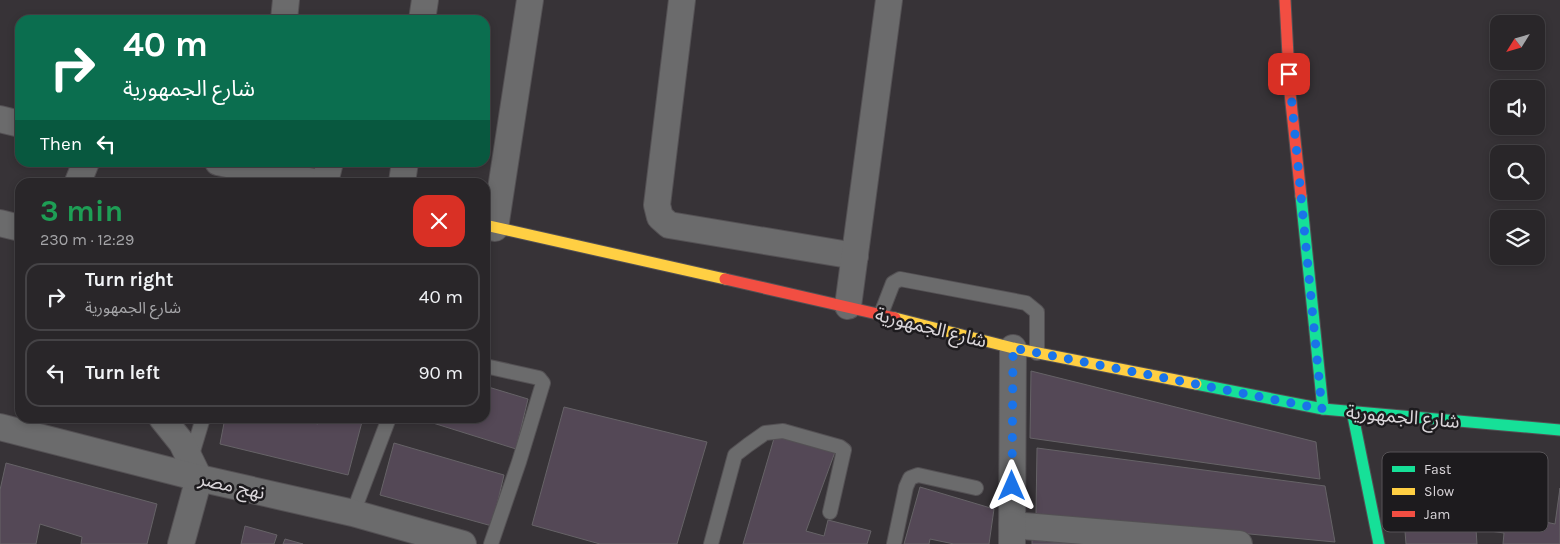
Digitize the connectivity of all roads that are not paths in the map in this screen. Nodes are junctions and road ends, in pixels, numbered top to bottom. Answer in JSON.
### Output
{"nodes":[{"id":1,"x":286,"y":0,"type":"edge"},
{"id":2,"x":424,"y":0,"type":"edge"},
{"id":3,"x":530,"y":0,"type":"edge"},
{"id":4,"x":682,"y":0,"type":"edge"},
{"id":5,"x":889,"y":0,"type":"edge"},
{"id":6,"x":1285,"y":0,"type":"edge"},
{"id":7,"x":284,"y":15,"type":"edge"},
{"id":8,"x":422,"y":15,"type":"edge"},
{"id":9,"x":0,"y":119,"type":"edge"},
{"id":10,"x":15,"y":123,"type":"edge"},
{"id":11,"x":495,"y":157,"type":"edge"},
{"id":12,"x":245,"y":167,"type":"edge"},
{"id":13,"x":295,"y":178,"type":"edge"},
{"id":14,"x":0,"y":223,"type":"edge"},
{"id":15,"x":490,"y":226,"type":"edge"},
{"id":16,"x":15,"y":227,"type":"edge"},
{"id":17,"x":855,"y":256,"type":"junction"},
{"id":18,"x":848,"y":306,"type":"junction"},
{"id":19,"x":881,"y":314,"type":"junction"},
{"id":20,"x":1025,"y":351,"type":"junction"},
{"id":21,"x":490,"y":367,"type":"edge"},
{"id":22,"x":1322,"y":409,"type":"junction"},
{"id":23,"x":1352,"y":411,"type":"junction"},
{"id":24,"x":166,"y":423,"type":"edge"},
{"id":25,"x":202,"y":423,"type":"edge"},
{"id":26,"x":387,"y":423,"type":"edge"},
{"id":27,"x":0,"y":427,"type":"edge"},
{"id":28,"x":1560,"y":430,"type":"edge"},
{"id":29,"x":195,"y":468,"type":"junction"},
{"id":30,"x":976,"y":488,"type":"dead end"},
{"id":31,"x":830,"y":512,"type":"dead end"},
{"id":32,"x":353,"y":513,"type":"junction"},
{"id":33,"x":1012,"y":534,"type":"edge"},
{"id":34,"x":181,"y":544,"type":"edge"},
{"id":35,"x":463,"y":544,"type":"edge"},
{"id":36,"x":491,"y":544,"type":"edge"},
{"id":37,"x":711,"y":544,"type":"edge"},
{"id":38,"x":894,"y":544,"type":"edge"},
{"id":39,"x":1239,"y":544,"type":"edge"},
{"id":40,"x":1379,"y":544,"type":"edge"}],
"edges":[{"from":1,"to":7,"type":"street"},
{"from":2,"to":8,"type":"street"},
{"from":3,"to":11,"type":"street"},
{"from":4,"to":17,"type":"street"},
{"from":5,"to":17,"type":"street"},
{"from":6,"to":22,"type":"street"},
{"from":9,"to":10,"type":"street"},
{"from":11,"to":15,"type":"street"},
{"from":12,"to":13,"type":"street"},
{"from":14,"to":16,"type":"street"},
{"from":15,"to":18,"type":"street","name":"شارع الجمهورية"},
{"from":17,"to":18,"type":"street"},
{"from":18,"to":19,"type":"street","name":"شارع الجمهورية"},
{"from":19,"to":20,"type":"street","name":"شارع الجمهورية"},
{"from":19,"to":20,"type":"lane"},
{"from":20,"to":22,"type":"street","name":"شارع الجمهورية"},
{"from":20,"to":33,"type":"street"},
{"from":21,"to":36,"type":"lane"},
{"from":22,"to":23,"type":"street","name":"شارع الجمهورية"},
{"from":23,"to":28,"type":"street","name":"شارع الجمهورية"},
{"from":23,"to":40,"type":"street"},
{"from":24,"to":29,"type":"street"},
{"from":25,"to":29,"type":"lane"},
{"from":26,"to":32,"type":"lane"},
{"from":27,"to":29,"type":"street","name":"نهج مصر"},
{"from":29,"to":32,"type":"street","name":"نهج مصر"},
{"from":29,"to":34,"type":"street"},
{"from":30,"to":38,"type":"lane"},
{"from":31,"to":37,"type":"lane"},
{"from":32,"to":35,"type":"street","name":"نهج مصر"},
{"from":33,"to":39,"type":"street"}]}
